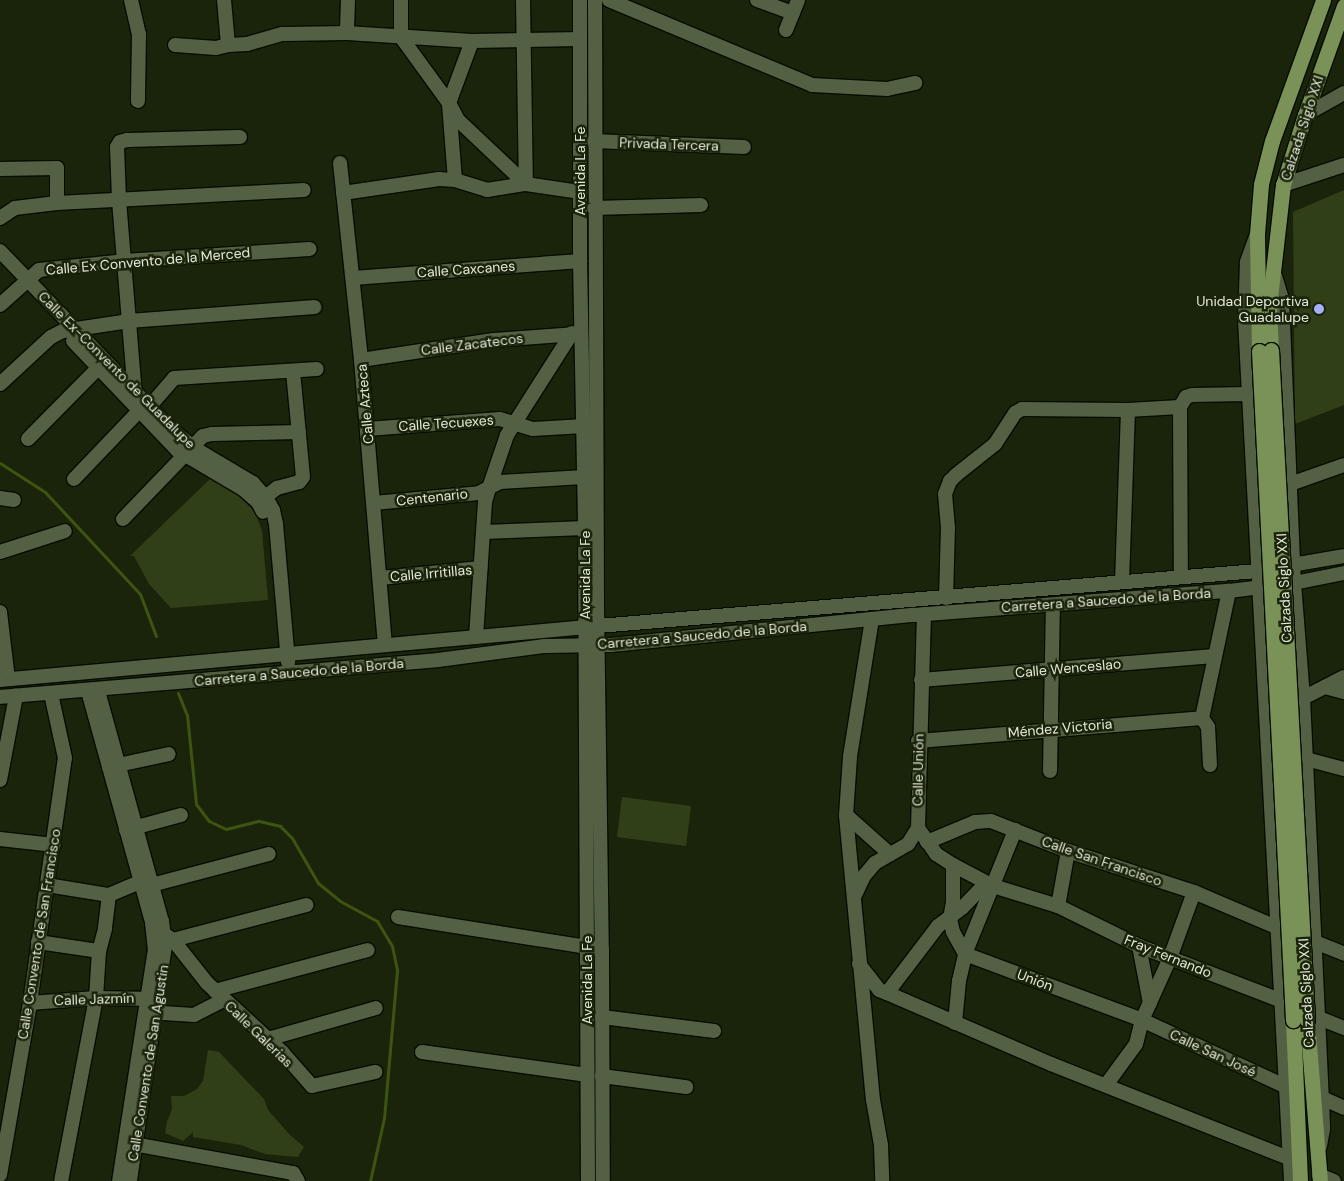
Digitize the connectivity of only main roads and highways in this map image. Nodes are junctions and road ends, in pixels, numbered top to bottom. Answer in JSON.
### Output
{"nodes":[{"id":1,"x":1323,"y":0,"type":"edge"},
{"id":2,"x":1344,"y":6,"type":"edge"},
{"id":3,"x":1265,"y":351,"type":"junction"},
{"id":4,"x":1306,"y":1019,"type":"junction"},
{"id":5,"x":1320,"y":1178,"type":"edge"},
{"id":6,"x":1300,"y":1181,"type":"edge"}],
"edges":[{"from":1,"to":3,"type":"main road","name":"Calzada Siglo XXI"},
{"from":2,"to":3,"type":"main road","name":"Calzada Siglo XXI"},
{"from":3,"to":4,"type":"main road","name":"Calzada Siglo XXI","bridge":true},
{"from":3,"to":4,"type":"main road","name":"Calzada Siglo XXI","bridge":true},
{"from":4,"to":5,"type":"main road","name":"Calzada Siglo XXI"},
{"from":4,"to":6,"type":"main road","name":"Calzada Siglo XXI"}]}
